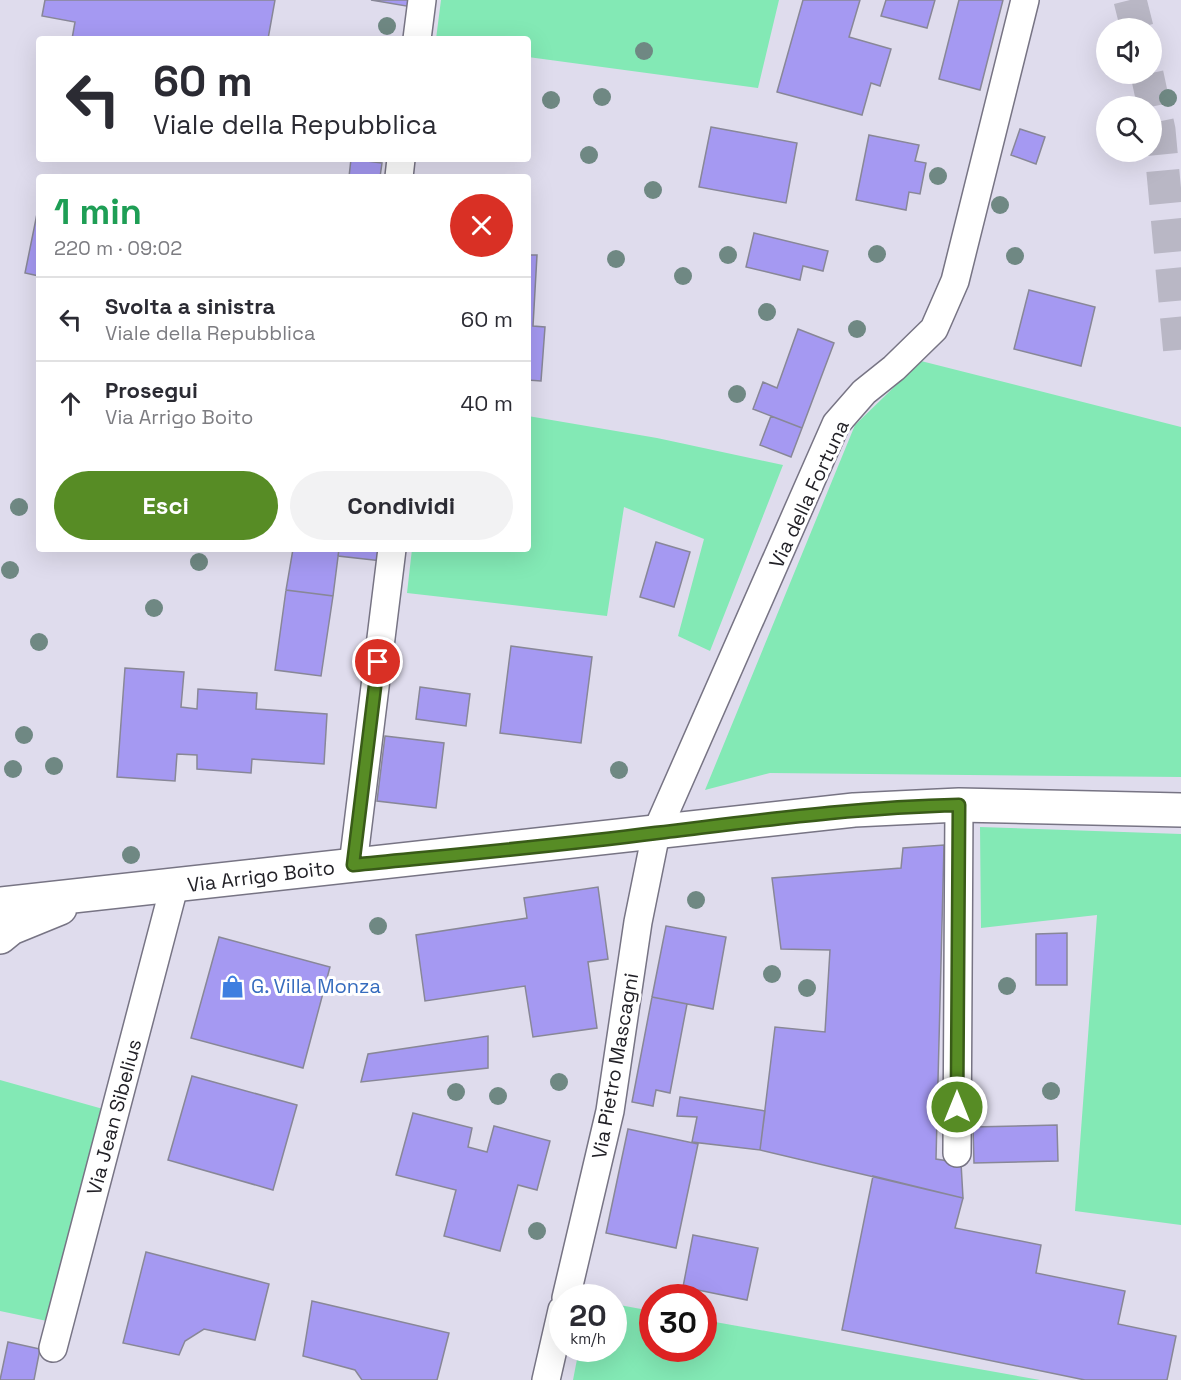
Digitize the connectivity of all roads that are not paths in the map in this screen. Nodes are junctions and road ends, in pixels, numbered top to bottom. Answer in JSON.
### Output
{"nodes":[{"id":1,"x":422,"y":0,"type":"edge"},
{"id":2,"x":1024,"y":0,"type":"edge"},
{"id":3,"x":417,"y":36,"type":"edge"},
{"id":4,"x":392,"y":552,"type":"edge"},
{"id":5,"x":959,"y":805,"type":"junction"},
{"id":6,"x":1181,"y":810,"type":"edge"},
{"id":7,"x":656,"y":833,"type":"junction"},
{"id":8,"x":353,"y":865,"type":"junction"},
{"id":9,"x":174,"y":887,"type":"junction"},
{"id":10,"x":98,"y":894,"type":"junction"},
{"id":11,"x":0,"y":904,"type":"edge"},
{"id":12,"x":0,"y":937,"type":"edge"},
{"id":13,"x":957,"y":1153,"type":"dead end"},
{"id":14,"x":569,"y":1284,"type":"edge"},
{"id":15,"x":53,"y":1348,"type":"dead end"},
{"id":16,"x":550,"y":1362,"type":"edge"},
{"id":17,"x":546,"y":1380,"type":"edge"}],
"edges":[{"from":1,"to":3,"type":"street"},
{"from":2,"to":7,"type":"street","name":"Via della Fortuna"},
{"from":4,"to":8,"type":"street"},
{"from":5,"to":6,"type":"street","name":"Via Arrigo Boito"},
{"from":5,"to":7,"type":"street","name":"Via Arrigo Boito"},
{"from":5,"to":13,"type":"street"},
{"from":7,"to":8,"type":"street","name":"Via Arrigo Boito"},
{"from":7,"to":14,"type":"street","name":"Via Pietro Mascagni"},
{"from":8,"to":9,"type":"street","name":"Via Arrigo Boito"},
{"from":9,"to":10,"type":"street","name":"Via Arrigo Boito"},
{"from":9,"to":15,"type":"street","name":"Via Jean Sibelius"},
{"from":10,"to":11,"type":"street","name":"Via Arrigo Boito"},
{"from":10,"to":12,"type":"street"},
{"from":16,"to":17,"type":"street"}]}
